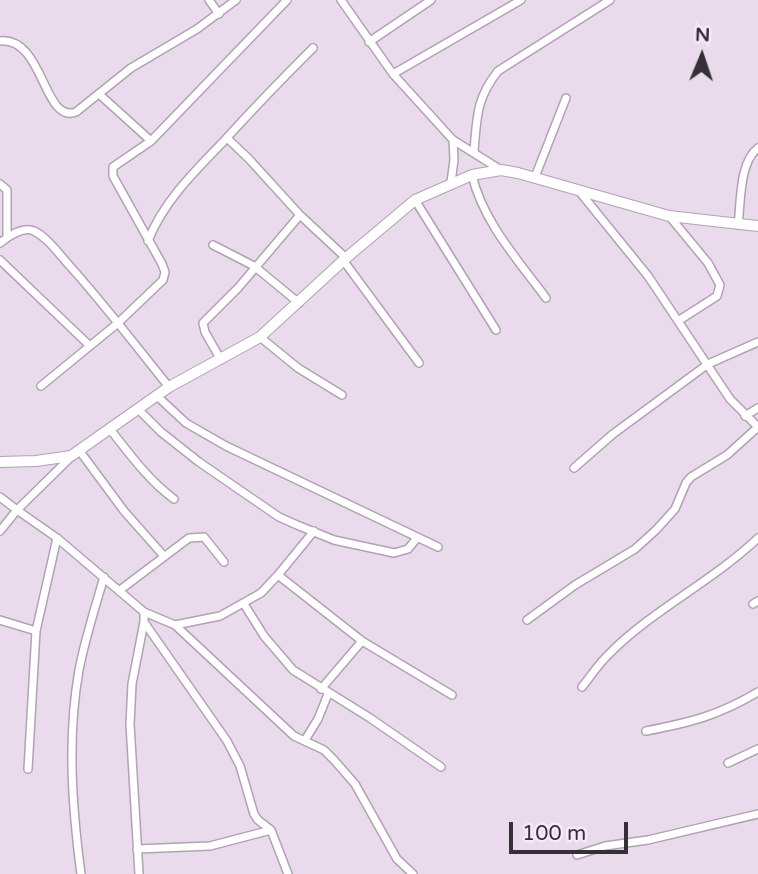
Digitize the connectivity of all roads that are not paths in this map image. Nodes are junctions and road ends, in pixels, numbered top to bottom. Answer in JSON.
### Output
{"nodes":[{"id":1,"x":209,"y":0,"type":"edge"},
{"id":2,"x":236,"y":0,"type":"edge"},
{"id":3,"x":287,"y":0,"type":"edge"},
{"id":4,"x":341,"y":0,"type":"edge"},
{"id":5,"x":431,"y":0,"type":"edge"},
{"id":6,"x":520,"y":0,"type":"edge"},
{"id":7,"x":610,"y":0,"type":"edge"},
{"id":8,"x":219,"y":14,"type":"junction"},
{"id":9,"x":0,"y":41,"type":"edge"},
{"id":10,"x":369,"y":42,"type":"junction"},
{"id":11,"x":313,"y":48,"type":"dead end"},
{"id":12,"x":393,"y":74,"type":"junction"},
{"id":13,"x":99,"y":94,"type":"junction"},
{"id":14,"x":566,"y":98,"type":"dead end"},
{"id":15,"x":227,"y":138,"type":"junction"},
{"id":16,"x":453,"y":140,"type":"junction"},
{"id":17,"x":151,"y":141,"type":"junction"},
{"id":18,"x":758,"y":148,"type":"edge"},
{"id":19,"x":474,"y":151,"type":"junction"},
{"id":20,"x":500,"y":170,"type":"junction"},
{"id":21,"x":472,"y":175,"type":"junction"},
{"id":22,"x":535,"y":177,"type":"junction"},
{"id":23,"x":451,"y":182,"type":"junction"},
{"id":24,"x":0,"y":184,"type":"edge"},
{"id":25,"x":577,"y":188,"type":"junction"},
{"id":26,"x":415,"y":200,"type":"junction"},
{"id":27,"x":300,"y":215,"type":"junction"},
{"id":28,"x":669,"y":216,"type":"junction"},
{"id":29,"x":738,"y":225,"type":"junction"},
{"id":30,"x":758,"y":226,"type":"edge"},
{"id":31,"x":3,"y":240,"type":"edge"},
{"id":32,"x":148,"y":241,"type":"junction"},
{"id":33,"x":213,"y":245,"type":"dead end"},
{"id":34,"x":345,"y":259,"type":"junction"},
{"id":35,"x":0,"y":260,"type":"edge"},
{"id":36,"x":254,"y":266,"type":"junction"},
{"id":37,"x":546,"y":298,"type":"dead end"},
{"id":38,"x":299,"y":303,"type":"junction"},
{"id":39,"x":678,"y":321,"type":"junction"},
{"id":40,"x":118,"y":324,"type":"junction"},
{"id":41,"x":496,"y":330,"type":"dead end"},
{"id":42,"x":260,"y":337,"type":"junction"},
{"id":43,"x":758,"y":342,"type":"edge"},
{"id":44,"x":90,"y":346,"type":"junction"},
{"id":45,"x":221,"y":360,"type":"junction"},
{"id":46,"x":419,"y":363,"type":"dead end"},
{"id":47,"x":708,"y":364,"type":"junction"},
{"id":48,"x":41,"y":386,"type":"dead end"},
{"id":49,"x":169,"y":387,"type":"junction"},
{"id":50,"x":342,"y":395,"type":"dead end"},
{"id":51,"x":157,"y":396,"type":"junction"},
{"id":52,"x":758,"y":408,"type":"edge"},
{"id":53,"x":138,"y":409,"type":"junction"},
{"id":54,"x":745,"y":416,"type":"junction"},
{"id":55,"x":110,"y":428,"type":"junction"},
{"id":56,"x":75,"y":453,"type":"junction"},
{"id":57,"x":0,"y":462,"type":"edge"},
{"id":58,"x":574,"y":468,"type":"dead end"},
{"id":59,"x":0,"y":497,"type":"edge"},
{"id":60,"x":174,"y":499,"type":"dead end"},
{"id":61,"x":17,"y":510,"type":"junction"},
{"id":62,"x":0,"y":531,"type":"edge"},
{"id":63,"x":314,"y":531,"type":"junction"},
{"id":64,"x":57,"y":538,"type":"junction"},
{"id":65,"x":417,"y":538,"type":"junction"},
{"id":66,"x":758,"y":538,"type":"edge"},
{"id":67,"x":438,"y":547,"type":"dead end"},
{"id":68,"x":163,"y":555,"type":"junction"},
{"id":69,"x":224,"y":562,"type":"dead end"},
{"id":70,"x":278,"y":575,"type":"junction"},
{"id":71,"x":104,"y":577,"type":"junction"},
{"id":72,"x":120,"y":590,"type":"junction"},
{"id":73,"x":244,"y":604,"type":"junction"},
{"id":74,"x":144,"y":612,"type":"junction"},
{"id":75,"x":0,"y":620,"type":"edge"},
{"id":76,"x":527,"y":620,"type":"dead end"},
{"id":77,"x":144,"y":622,"type":"junction"},
{"id":78,"x":175,"y":625,"type":"junction"},
{"id":79,"x":36,"y":631,"type":"junction"},
{"id":80,"x":362,"y":641,"type":"junction"},
{"id":81,"x":582,"y":687,"type":"dead end"},
{"id":82,"x":324,"y":691,"type":"junction"},
{"id":83,"x":758,"y":692,"type":"edge"},
{"id":84,"x":452,"y":695,"type":"dead end"},
{"id":85,"x":646,"y":730,"type":"dead end"},
{"id":86,"x":306,"y":740,"type":"junction"},
{"id":87,"x":758,"y":749,"type":"edge"},
{"id":88,"x":728,"y":763,"type":"dead end"},
{"id":89,"x":441,"y":766,"type":"dead end"},
{"id":90,"x":28,"y":769,"type":"dead end"},
{"id":91,"x":758,"y":814,"type":"edge"},
{"id":92,"x":271,"y":830,"type":"junction"},
{"id":93,"x":137,"y":849,"type":"junction"},
{"id":94,"x":577,"y":855,"type":"dead end"},
{"id":95,"x":81,"y":874,"type":"edge"},
{"id":96,"x":139,"y":874,"type":"edge"},
{"id":97,"x":288,"y":874,"type":"edge"},
{"id":98,"x":413,"y":874,"type":"edge"}],
"edges":[{"from":1,"to":8,"type":"street"},
{"from":2,"to":8,"type":"street"},
{"from":3,"to":17,"type":"street"},
{"from":4,"to":10,"type":"street"},
{"from":5,"to":10,"type":"street"},
{"from":6,"to":12,"type":"street"},
{"from":7,"to":19,"type":"street"},
{"from":8,"to":13,"type":"street"},
{"from":9,"to":13,"type":"street"},
{"from":10,"to":12,"type":"street"},
{"from":11,"to":15,"type":"street"},
{"from":12,"to":16,"type":"street"},
{"from":13,"to":17,"type":"street"},
{"from":14,"to":22,"type":"street"},
{"from":15,"to":27,"type":"street"},
{"from":15,"to":32,"type":"street"},
{"from":16,"to":19,"type":"street"},
{"from":16,"to":23,"type":"street"},
{"from":17,"to":32,"type":"street"},
{"from":18,"to":29,"type":"street"},
{"from":19,"to":20,"type":"street"},
{"from":20,"to":21,"type":"street"},
{"from":20,"to":22,"type":"street"},
{"from":21,"to":23,"type":"street"},
{"from":21,"to":37,"type":"street"},
{"from":22,"to":25,"type":"street"},
{"from":23,"to":26,"type":"street"},
{"from":24,"to":31,"type":"street"},
{"from":25,"to":28,"type":"street"},
{"from":25,"to":39,"type":"street"},
{"from":26,"to":34,"type":"street"},
{"from":26,"to":41,"type":"street"},
{"from":27,"to":34,"type":"street"},
{"from":27,"to":36,"type":"street"},
{"from":28,"to":29,"type":"street"},
{"from":28,"to":39,"type":"street"},
{"from":29,"to":30,"type":"street"},
{"from":31,"to":40,"type":"street"},
{"from":32,"to":40,"type":"street"},
{"from":33,"to":36,"type":"street"},
{"from":34,"to":38,"type":"street"},
{"from":34,"to":46,"type":"street"},
{"from":35,"to":44,"type":"street"},
{"from":36,"to":38,"type":"street"},
{"from":36,"to":45,"type":"street"},
{"from":38,"to":42,"type":"street"},
{"from":39,"to":47,"type":"street"},
{"from":40,"to":44,"type":"street"},
{"from":40,"to":49,"type":"street"},
{"from":42,"to":45,"type":"street"},
{"from":42,"to":50,"type":"street"},
{"from":43,"to":47,"type":"street"},
{"from":44,"to":48,"type":"street"},
{"from":45,"to":49,"type":"street"},
{"from":47,"to":54,"type":"street"},
{"from":47,"to":58,"type":"street"},
{"from":49,"to":51,"type":"street"},
{"from":51,"to":53,"type":"street"},
{"from":51,"to":65,"type":"street"},
{"from":52,"to":54,"type":"street"},
{"from":53,"to":55,"type":"street"},
{"from":53,"to":63,"type":"street"},
{"from":54,"to":76,"type":"street"},
{"from":55,"to":56,"type":"street"},
{"from":55,"to":60,"type":"street"},
{"from":56,"to":57,"type":"street"},
{"from":56,"to":61,"type":"street"},
{"from":56,"to":68,"type":"street"},
{"from":59,"to":61,"type":"street"},
{"from":61,"to":62,"type":"street"},
{"from":61,"to":64,"type":"street"},
{"from":63,"to":65,"type":"street"},
{"from":63,"to":70,"type":"street"},
{"from":64,"to":71,"type":"street"},
{"from":64,"to":79,"type":"street"},
{"from":65,"to":67,"type":"street"},
{"from":66,"to":81,"type":"street"},
{"from":68,"to":69,"type":"street"},
{"from":68,"to":72,"type":"street"},
{"from":70,"to":73,"type":"street"},
{"from":70,"to":80,"type":"street"},
{"from":71,"to":72,"type":"street"},
{"from":71,"to":95,"type":"street"},
{"from":72,"to":74,"type":"street"},
{"from":73,"to":78,"type":"street"},
{"from":73,"to":82,"type":"street"},
{"from":74,"to":77,"type":"street"},
{"from":74,"to":78,"type":"street"},
{"from":75,"to":79,"type":"street"},
{"from":77,"to":92,"type":"street"},
{"from":77,"to":93,"type":"street"},
{"from":78,"to":86,"type":"street"},
{"from":79,"to":90,"type":"street"},
{"from":80,"to":82,"type":"street"},
{"from":80,"to":84,"type":"street"},
{"from":82,"to":86,"type":"street"},
{"from":82,"to":89,"type":"street"},
{"from":83,"to":85,"type":"street"},
{"from":86,"to":98,"type":"street"},
{"from":87,"to":88,"type":"street"},
{"from":91,"to":94,"type":"street"},
{"from":92,"to":93,"type":"street"},
{"from":92,"to":97,"type":"street"},
{"from":93,"to":96,"type":"street"}]}
